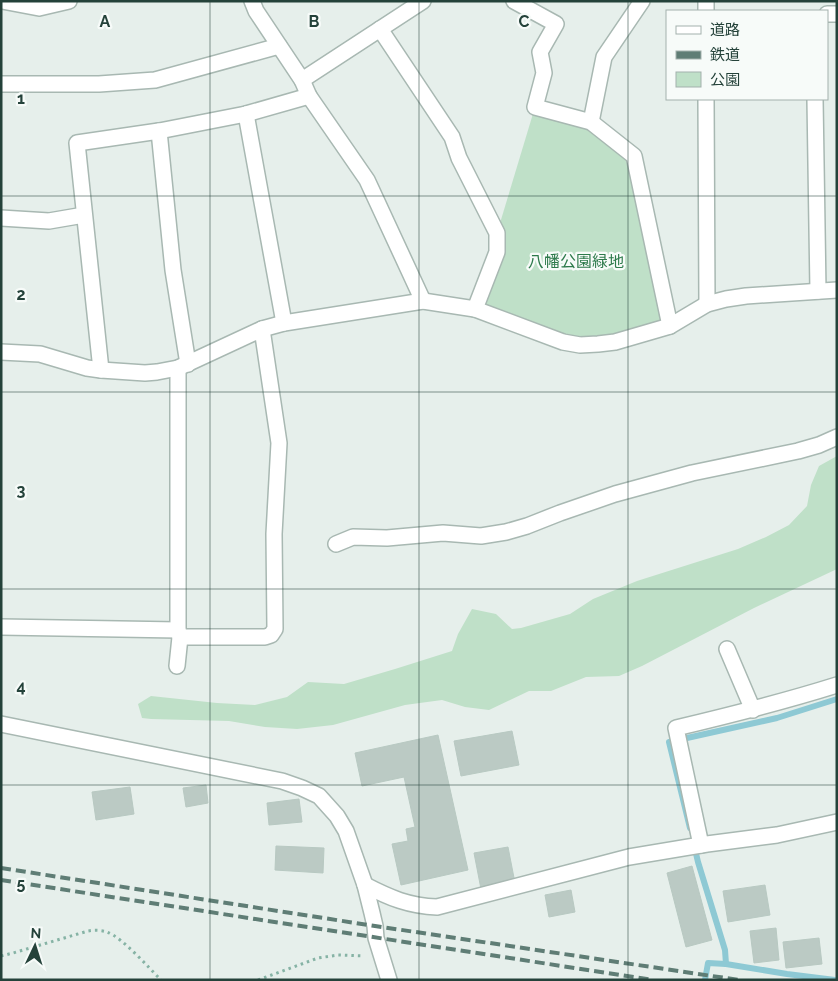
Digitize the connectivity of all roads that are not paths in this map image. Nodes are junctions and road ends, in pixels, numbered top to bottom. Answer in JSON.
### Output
{"nodes":[{"id":1,"x":2,"y":1,"type":"edge"},
{"id":2,"x":70,"y":1,"type":"edge"},
{"id":3,"x":252,"y":1,"type":"edge"},
{"id":4,"x":514,"y":1,"type":"edge"},
{"id":5,"x":642,"y":1,"type":"edge"},
{"id":6,"x":420,"y":2,"type":"edge"},
{"id":7,"x":380,"y":29,"type":"junction"},
{"id":8,"x":279,"y":46,"type":"junction"},
{"id":9,"x":302,"y":80,"type":"junction"},
{"id":10,"x":1,"y":84,"type":"edge"},
{"id":11,"x":309,"y":96,"type":"junction"},
{"id":12,"x":706,"y":100,"type":"edge"},
{"id":13,"x":815,"y":100,"type":"edge"},
{"id":14,"x":246,"y":114,"type":"junction"},
{"id":15,"x":591,"y":122,"type":"junction"},
{"id":16,"x":159,"y":131,"type":"junction"},
{"id":17,"x":84,"y":215,"type":"junction"},
{"id":18,"x":1,"y":218,"type":"edge"},
{"id":19,"x":837,"y":290,"type":"edge"},
{"id":20,"x":818,"y":291,"type":"junction"},
{"id":21,"x":423,"y":301,"type":"junction"},
{"id":22,"x":707,"y":304,"type":"junction"},
{"id":23,"x":475,"y":309,"type":"junction"},
{"id":24,"x":284,"y":323,"type":"junction"},
{"id":25,"x":670,"y":326,"type":"junction"},
{"id":26,"x":262,"y":329,"type":"junction"},
{"id":27,"x":1,"y":352,"type":"edge"},
{"id":28,"x":183,"y":366,"type":"junction"},
{"id":29,"x":101,"y":370,"type":"junction"},
{"id":30,"x":837,"y":438,"type":"edge"},
{"id":31,"x":336,"y":544,"type":"dead end"},
{"id":32,"x":1,"y":627,"type":"edge"},
{"id":33,"x":179,"y":634,"type":"junction"},
{"id":34,"x":727,"y":649,"type":"dead end"},
{"id":35,"x":177,"y":666,"type":"dead end"},
{"id":36,"x":837,"y":685,"type":"edge"},
{"id":37,"x":753,"y":710,"type":"junction"},
{"id":38,"x":1,"y":724,"type":"edge"},
{"id":39,"x":837,"y":822,"type":"edge"},
{"id":40,"x":701,"y":845,"type":"junction"},
{"id":41,"x":365,"y":885,"type":"junction"},
{"id":42,"x":389,"y":980,"type":"edge"}],
"edges":[{"from":1,"to":2,"type":"street"},
{"from":3,"to":8,"type":"street"},
{"from":4,"to":15,"type":"street"},
{"from":5,"to":15,"type":"street"},
{"from":6,"to":7,"type":"street"},
{"from":7,"to":9,"type":"street"},
{"from":7,"to":23,"type":"street"},
{"from":8,"to":9,"type":"street"},
{"from":8,"to":10,"type":"street"},
{"from":9,"to":11,"type":"street"},
{"from":11,"to":14,"type":"street"},
{"from":11,"to":21,"type":"street"},
{"from":12,"to":22,"type":"street"},
{"from":13,"to":20,"type":"street"},
{"from":14,"to":16,"type":"street"},
{"from":14,"to":24,"type":"street"},
{"from":15,"to":25,"type":"street"},
{"from":16,"to":17,"type":"street"},
{"from":16,"to":28,"type":"street"},
{"from":17,"to":18,"type":"street"},
{"from":17,"to":29,"type":"street"},
{"from":19,"to":20,"type":"street"},
{"from":20,"to":22,"type":"street"},
{"from":21,"to":23,"type":"street"},
{"from":21,"to":24,"type":"street"},
{"from":22,"to":25,"type":"street"},
{"from":23,"to":25,"type":"street"},
{"from":24,"to":26,"type":"street"},
{"from":26,"to":28,"type":"street"},
{"from":26,"to":33,"type":"street"},
{"from":27,"to":29,"type":"street"},
{"from":28,"to":29,"type":"street"},
{"from":28,"to":33,"type":"street"},
{"from":30,"to":31,"type":"street"},
{"from":32,"to":33,"type":"street"},
{"from":33,"to":35,"type":"street"},
{"from":34,"to":37,"type":"street"},
{"from":36,"to":37,"type":"street"},
{"from":37,"to":40,"type":"street"},
{"from":38,"to":41,"type":"street"},
{"from":39,"to":40,"type":"street"},
{"from":40,"to":41,"type":"street"},
{"from":41,"to":42,"type":"street"}]}
